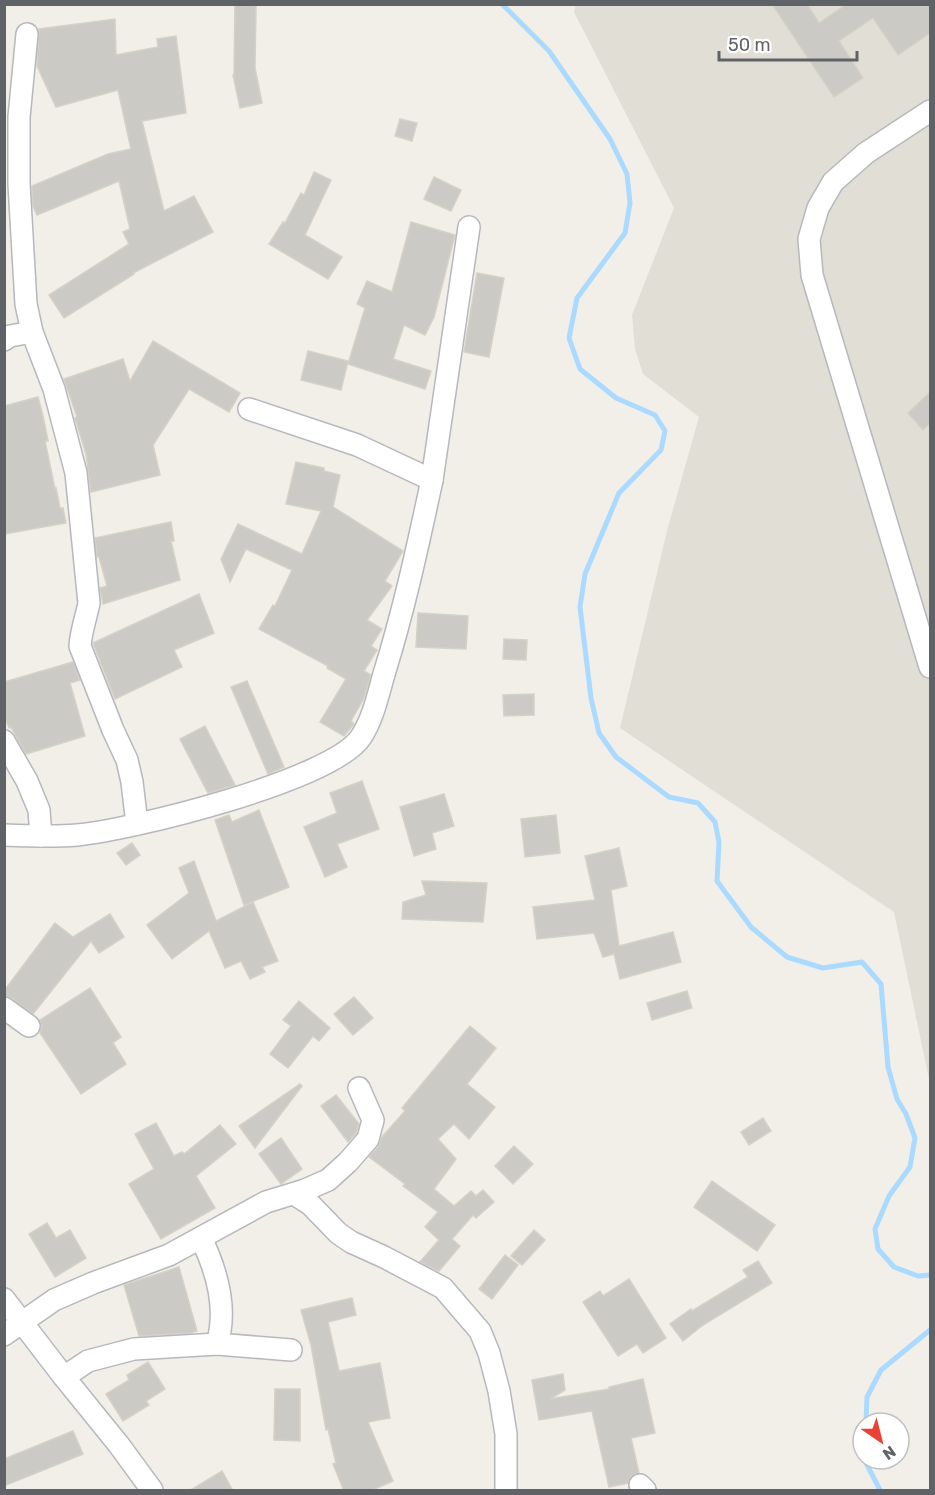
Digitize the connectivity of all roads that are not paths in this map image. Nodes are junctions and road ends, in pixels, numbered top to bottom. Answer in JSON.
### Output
{"nodes":[{"id":1,"x":27,"y":34,"type":"dead end"},
{"id":2,"x":930,"y":111,"type":"edge"},
{"id":3,"x":469,"y":227,"type":"dead end"},
{"id":4,"x":32,"y":332,"type":"junction"},
{"id":5,"x":4,"y":340,"type":"edge"},
{"id":6,"x":249,"y":409,"type":"dead end"},
{"id":7,"x":432,"y":480,"type":"junction"},
{"id":8,"x":930,"y":667,"type":"edge"},
{"id":9,"x":4,"y":741,"type":"edge"},
{"id":10,"x":137,"y":824,"type":"junction"},
{"id":11,"x":4,"y":835,"type":"edge"},
{"id":12,"x":41,"y":836,"type":"junction"},
{"id":13,"x":4,"y":1008,"type":"edge"},
{"id":14,"x":29,"y":1026,"type":"dead end"},
{"id":15,"x":359,"y":1088,"type":"dead end"},
{"id":16,"x":294,"y":1194,"type":"junction"},
{"id":17,"x":201,"y":1238,"type":"junction"},
{"id":18,"x":4,"y":1299,"type":"edge"},
{"id":19,"x":23,"y":1322,"type":"junction"},
{"id":20,"x":4,"y":1335,"type":"edge"},
{"id":21,"x":217,"y":1344,"type":"junction"},
{"id":22,"x":291,"y":1350,"type":"dead end"},
{"id":23,"x":64,"y":1377,"type":"junction"},
{"id":24,"x":152,"y":1491,"type":"edge"},
{"id":25,"x":506,"y":1491,"type":"edge"}],
"edges":[{"from":1,"to":4,"type":"street"},
{"from":2,"to":8,"type":"street"},
{"from":3,"to":7,"type":"street"},
{"from":4,"to":5,"type":"street"},
{"from":4,"to":10,"type":"street"},
{"from":6,"to":7,"type":"street"},
{"from":7,"to":10,"type":"street"},
{"from":9,"to":12,"type":"street"},
{"from":10,"to":12,"type":"street"},
{"from":11,"to":12,"type":"street"},
{"from":13,"to":14,"type":"street"},
{"from":15,"to":16,"type":"street"},
{"from":16,"to":17,"type":"street"},
{"from":16,"to":25,"type":"street"},
{"from":17,"to":19,"type":"street"},
{"from":17,"to":21,"type":"street"},
{"from":18,"to":19,"type":"street"},
{"from":19,"to":20,"type":"street"},
{"from":19,"to":23,"type":"street"},
{"from":21,"to":22,"type":"street"},
{"from":21,"to":23,"type":"street"},
{"from":23,"to":24,"type":"street"}]}
